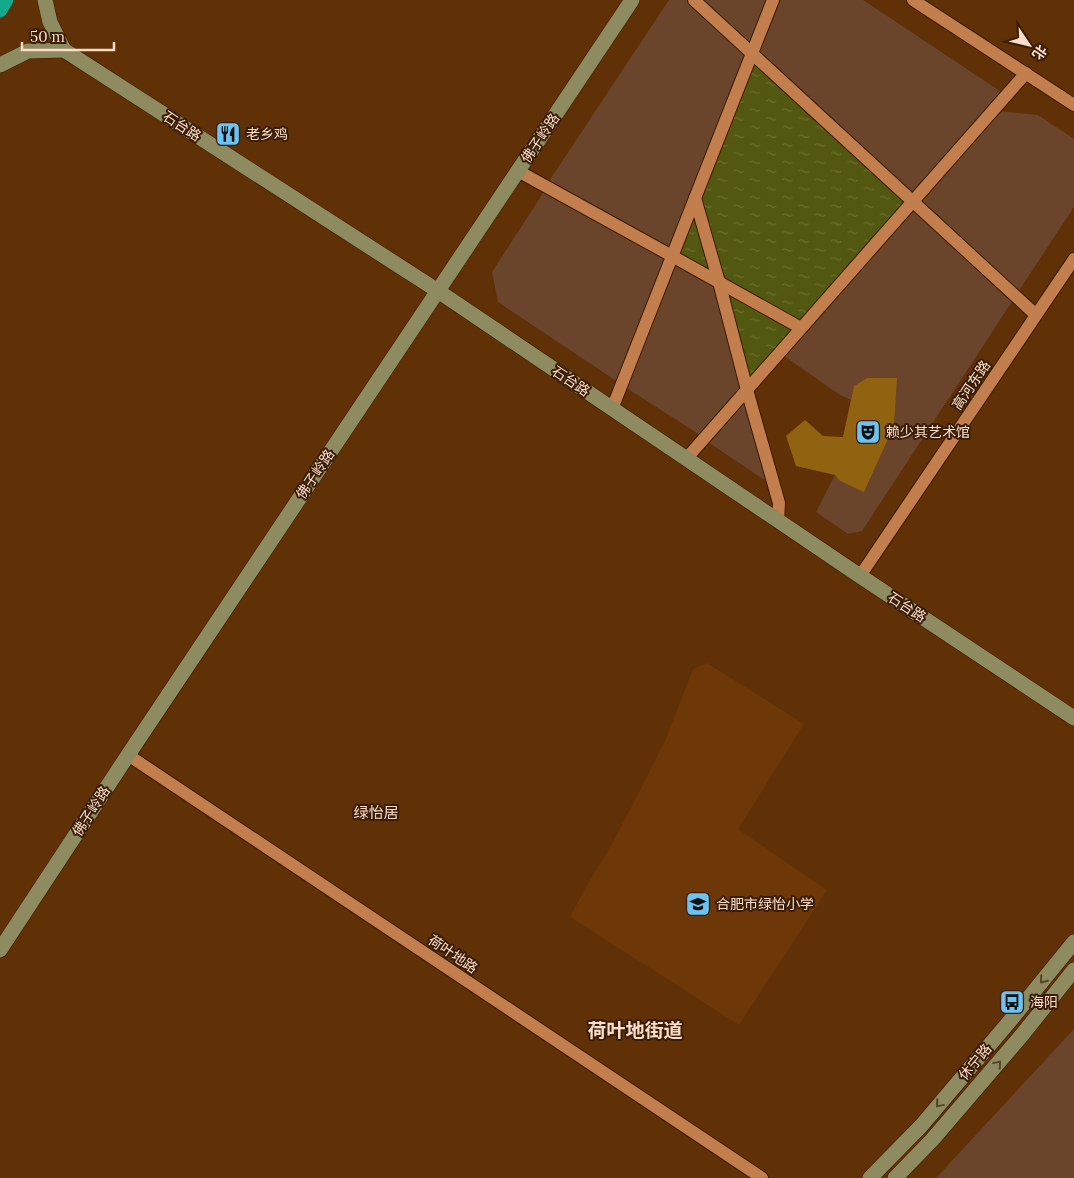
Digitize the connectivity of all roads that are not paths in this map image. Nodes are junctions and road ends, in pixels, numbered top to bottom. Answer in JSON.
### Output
{"nodes":[{"id":1,"x":6,"y":0,"type":"edge"},
{"id":2,"x":45,"y":0,"type":"edge"},
{"id":3,"x":632,"y":0,"type":"edge"},
{"id":4,"x":694,"y":0,"type":"edge"},
{"id":5,"x":774,"y":0,"type":"edge"},
{"id":6,"x":914,"y":0,"type":"edge"},
{"id":7,"x":0,"y":10,"type":"edge"},
{"id":8,"x":64,"y":50,"type":"junction"},
{"id":9,"x":752,"y":54,"type":"junction"},
{"id":10,"x":0,"y":65,"type":"edge"},
{"id":11,"x":1026,"y":73,"type":"junction"},
{"id":12,"x":1074,"y":105,"type":"edge"},
{"id":13,"x":518,"y":171,"type":"junction"},
{"id":14,"x":695,"y":198,"type":"junction"},
{"id":15,"x":913,"y":201,"type":"junction"},
{"id":16,"x":672,"y":256,"type":"junction"},
{"id":17,"x":1074,"y":259,"type":"edge"},
{"id":18,"x":719,"y":282,"type":"junction"},
{"id":19,"x":438,"y":291,"type":"junction"},
{"id":20,"x":1036,"y":315,"type":"junction"},
{"id":21,"x":801,"y":328,"type":"junction"},
{"id":22,"x":747,"y":390,"type":"junction"},
{"id":23,"x":612,"y":409,"type":"junction"},
{"id":24,"x":686,"y":459,"type":"junction"},
{"id":25,"x":778,"y":521,"type":"junction"},
{"id":26,"x":860,"y":576,"type":"junction"},
{"id":27,"x":1074,"y":718,"type":"edge"},
{"id":28,"x":128,"y":755,"type":"junction"},
{"id":29,"x":1074,"y":942,"type":"edge"},
{"id":30,"x":0,"y":950,"type":"edge"},
{"id":31,"x":1074,"y":970,"type":"edge"},
{"id":32,"x":762,"y":1178,"type":"edge"},
{"id":33,"x":870,"y":1178,"type":"edge"},
{"id":34,"x":895,"y":1178,"type":"edge"}],
"edges":[{"from":1,"to":7,"type":"highway"},
{"from":2,"to":8,"type":"street"},
{"from":3,"to":13,"type":"street","name":"佛子岭路"},
{"from":4,"to":9,"type":"street"},
{"from":5,"to":9,"type":"street"},
{"from":6,"to":11,"type":"street"},
{"from":8,"to":10,"type":"street"},
{"from":8,"to":19,"type":"street","name":"石台路"},
{"from":9,"to":14,"type":"street"},
{"from":9,"to":15,"type":"street"},
{"from":11,"to":12,"type":"street"},
{"from":11,"to":15,"type":"street"},
{"from":13,"to":16,"type":"street"},
{"from":13,"to":19,"type":"street","name":"佛子岭路"},
{"from":14,"to":16,"type":"street"},
{"from":14,"to":18,"type":"street"},
{"from":15,"to":20,"type":"street"},
{"from":15,"to":21,"type":"street"},
{"from":16,"to":18,"type":"street"},
{"from":16,"to":23,"type":"street"},
{"from":17,"to":20,"type":"street","name":"高河东路"},
{"from":18,"to":21,"type":"street"},
{"from":18,"to":22,"type":"street"},
{"from":19,"to":23,"type":"street","name":"石台路"},
{"from":19,"to":28,"type":"street","name":"佛子岭路"},
{"from":20,"to":26,"type":"street","name":"高河东路"},
{"from":21,"to":22,"type":"street"},
{"from":22,"to":24,"type":"street"},
{"from":22,"to":25,"type":"street"},
{"from":23,"to":24,"type":"street","name":"石台路"},
{"from":24,"to":25,"type":"street","name":"石台路"},
{"from":25,"to":26,"type":"street","name":"石台路"},
{"from":26,"to":27,"type":"street","name":"石台路"},
{"from":28,"to":30,"type":"street","name":"佛子岭路"},
{"from":28,"to":32,"type":"street","name":"荷叶地路"},
{"from":29,"to":33,"type":"street","name":"休宁路","one_way":true},
{"from":34,"to":31,"type":"street","name":"休宁路","one_way":true}]}
